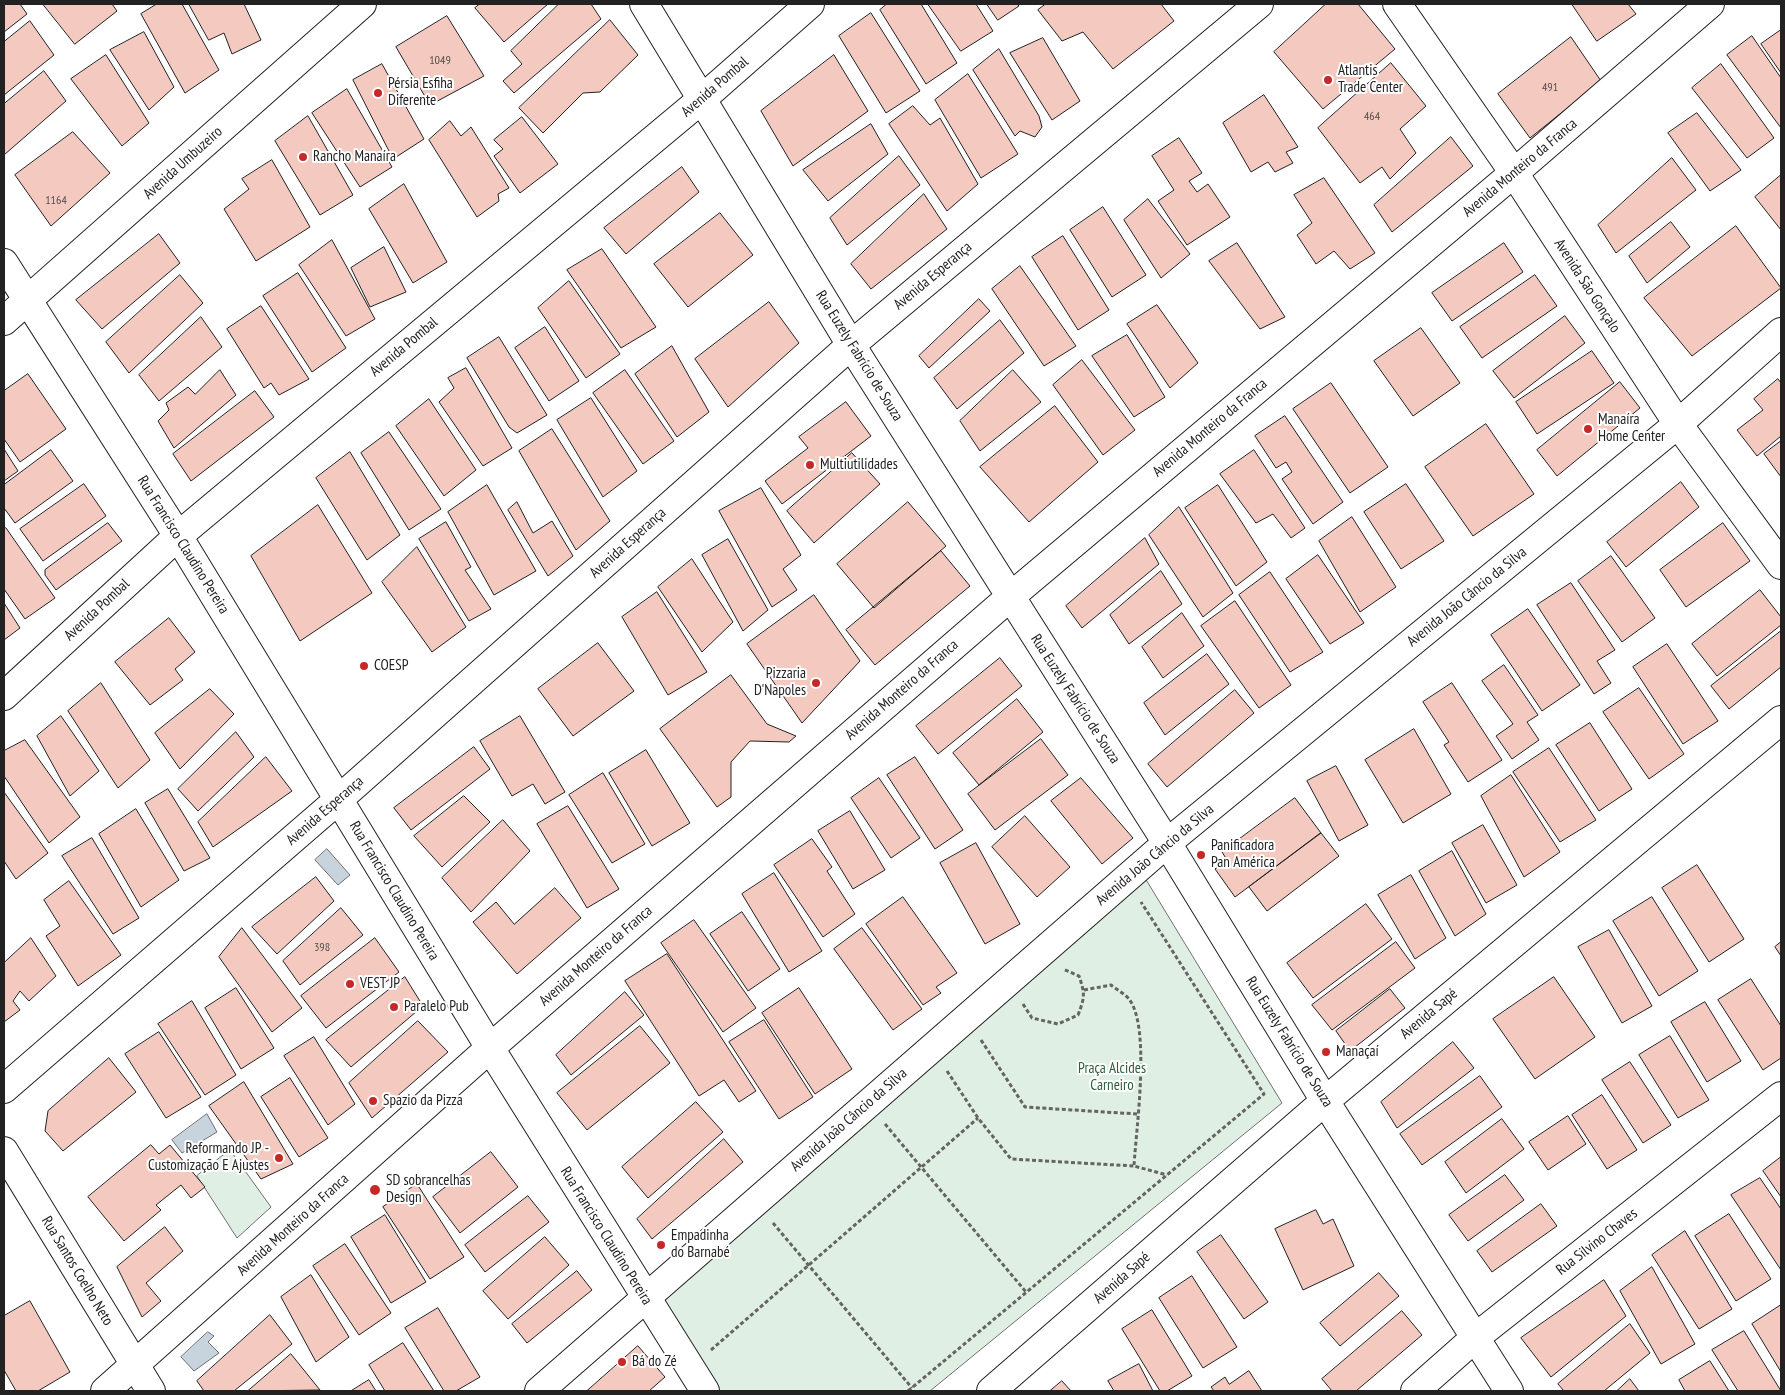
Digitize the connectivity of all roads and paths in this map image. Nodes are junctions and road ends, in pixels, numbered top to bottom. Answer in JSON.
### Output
{"nodes":[{"id":1,"x":362,"y":4,"type":"edge"},
{"id":2,"x":644,"y":4,"type":"edge"},
{"id":3,"x":810,"y":4,"type":"edge"},
{"id":4,"x":1259,"y":4,"type":"edge"},
{"id":5,"x":1397,"y":4,"type":"edge"},
{"id":6,"x":1710,"y":4,"type":"edge"},
{"id":7,"x":702,"y":99,"type":"junction"},
{"id":8,"x":1514,"y":173,"type":"junction"},
{"id":9,"x":4,"y":263,"type":"edge"},
{"id":10,"x":27,"y":301,"type":"junction"},
{"id":11,"x":4,"y":321,"type":"edge"},
{"id":12,"x":1781,"y":332,"type":"edge"},
{"id":13,"x":851,"y":345,"type":"junction"},
{"id":14,"x":1678,"y":424,"type":"junction"},
{"id":15,"x":178,"y":536,"type":"junction"},
{"id":16,"x":1781,"y":565,"type":"edge"},
{"id":17,"x":1010,"y":597,"type":"junction"},
{"id":18,"x":4,"y":696,"type":"edge"},
{"id":19,"x":1781,"y":720,"type":"edge"},
{"id":20,"x":338,"y":800,"type":"junction"},
{"id":21,"x":1167,"y":843,"type":"junction"},
{"id":22,"x":1137,"y":896,"type":"dead end"},
{"id":23,"x":1056,"y":966,"type":"dead end"},
{"id":24,"x":1084,"y":990,"type":"junction"},
{"id":25,"x":1020,"y":999,"type":"dead end"},
{"id":26,"x":978,"y":1035,"type":"dead end"},
{"id":27,"x":490,"y":1048,"type":"junction"},
{"id":28,"x":943,"y":1066,"type":"dead end"},
{"id":29,"x":4,"y":1089,"type":"edge"},
{"id":30,"x":1781,"y":1096,"type":"edge"},
{"id":31,"x":1325,"y":1101,"type":"junction"},
{"id":32,"x":1137,"y":1114,"type":"junction"},
{"id":33,"x":978,"y":1118,"type":"junction"},
{"id":34,"x":882,"y":1120,"type":"dead end"},
{"id":35,"x":4,"y":1151,"type":"edge"},
{"id":36,"x":1134,"y":1166,"type":"junction"},
{"id":37,"x":923,"y":1168,"type":"junction"},
{"id":38,"x":1167,"y":1175,"type":"junction"},
{"id":39,"x":770,"y":1218,"type":"dead end"},
{"id":40,"x":808,"y":1267,"type":"junction"},
{"id":41,"x":1026,"y":1292,"type":"junction"},
{"id":42,"x":645,"y":1298,"type":"junction"},
{"id":43,"x":1476,"y":1336,"type":"junction"},
{"id":44,"x":708,"y":1352,"type":"dead end"},
{"id":45,"x":135,"y":1366,"type":"junction"},
{"id":46,"x":912,"y":1388,"type":"junction"},
{"id":47,"x":105,"y":1391,"type":"edge"},
{"id":48,"x":151,"y":1391,"type":"edge"},
{"id":49,"x":539,"y":1391,"type":"edge"},
{"id":50,"x":705,"y":1391,"type":"edge"},
{"id":51,"x":908,"y":1391,"type":"edge"},
{"id":52,"x":991,"y":1391,"type":"edge"},
{"id":53,"x":1415,"y":1391,"type":"edge"},
{"id":54,"x":1509,"y":1391,"type":"edge"}],
"edges":[{"from":1,"to":10,"type":"street","name":"Avenida Umbuzeiro"},
{"from":2,"to":7,"type":"street","name":"Rua Euzely Fabrício de Souza"},
{"from":3,"to":7,"type":"street","name":"Avenida Pombal"},
{"from":4,"to":13,"type":"street","name":"Avenida Esperança"},
{"from":5,"to":8,"type":"street","name":"Avenida São Gonçalo"},
{"from":6,"to":8,"type":"street","name":"Avenida Monteiro da Franca"},
{"from":7,"to":13,"type":"street","name":"Rua Euzely Fabrício de Souza"},
{"from":7,"to":15,"type":"street","name":"Avenida Pombal"},
{"from":8,"to":14,"type":"street","name":"Avenida São Gonçalo"},
{"from":8,"to":17,"type":"street","name":"Avenida Monteiro da Franca"},
{"from":9,"to":10,"type":"street","name":"Rua Francisco Claudino Pereira"},
{"from":10,"to":11,"type":"street","name":"Avenida Umbuzeiro"},
{"from":10,"to":15,"type":"street","name":"Rua Francisco Claudino Pereira"},
{"from":12,"to":14,"type":"street","name":"Avenida João Câncio da Silva"},
{"from":13,"to":17,"type":"street","name":"Rua Euzely Fabrício de Souza"},
{"from":13,"to":20,"type":"street","name":"Avenida Esperança"},
{"from":14,"to":16,"type":"street","name":"Avenida São Gonçalo"},
{"from":14,"to":21,"type":"street","name":"Avenida João Câncio da Silva"},
{"from":15,"to":18,"type":"street","name":"Avenida Pombal"},
{"from":15,"to":20,"type":"street","name":"Rua Francisco Claudino Pereira"},
{"from":17,"to":21,"type":"street","name":"Rua Euzely Fabrício de Souza"},
{"from":17,"to":27,"type":"street","name":"Avenida Monteiro da Franca"},
{"from":19,"to":31,"type":"street","name":"Avenida Sapé"},
{"from":20,"to":27,"type":"street","name":"Rua Francisco Claudino Pereira"},
{"from":20,"to":29,"type":"street","name":"Avenida Esperança"},
{"from":21,"to":31,"type":"street","name":"Rua Euzely Fabrício de Souza"},
{"from":21,"to":42,"type":"street","name":"Avenida João Câncio da Silva"},
{"from":22,"to":38,"type":"path"},
{"from":23,"to":24,"type":"path"},
{"from":24,"to":25,"type":"path"},
{"from":24,"to":32,"type":"path"},
{"from":26,"to":32,"type":"path"},
{"from":27,"to":42,"type":"street","name":"Rua Francisco Claudino Pereira"},
{"from":27,"to":45,"type":"street","name":"Avenida Monteiro da Franca"},
{"from":28,"to":33,"type":"path"},
{"from":30,"to":43,"type":"street","name":"Rua Silvino Chaves"},
{"from":31,"to":43,"type":"street","name":"Rua Euzely Fabrício de Souza"},
{"from":31,"to":52,"type":"street","name":"Avenida Sapé"},
{"from":32,"to":36,"type":"path"},
{"from":33,"to":36,"type":"path"},
{"from":33,"to":37,"type":"path"},
{"from":34,"to":37,"type":"path"},
{"from":35,"to":45,"type":"street","name":"Rua Santos Coelho Neto"},
{"from":36,"to":38,"type":"path"},
{"from":37,"to":40,"type":"path"},
{"from":37,"to":41,"type":"path"},
{"from":38,"to":41,"type":"path"},
{"from":39,"to":40,"type":"path"},
{"from":40,"to":44,"type":"path"},
{"from":40,"to":46,"type":"path"},
{"from":41,"to":46,"type":"path"},
{"from":42,"to":49,"type":"street","name":"Avenida João Câncio da Silva"},
{"from":42,"to":50,"type":"street","name":"Rua Francisco Claudino Pereira"},
{"from":43,"to":53,"type":"street","name":"Rua Silvino Chaves"},
{"from":43,"to":54,"type":"street","name":"Rua Euzely Fabrício de Souza"},
{"from":45,"to":47,"type":"street","name":"Avenida Monteiro da Franca"},
{"from":45,"to":48,"type":"street","name":"Rua Santos Coelho Neto"},
{"from":46,"to":51,"type":"path"}]}
